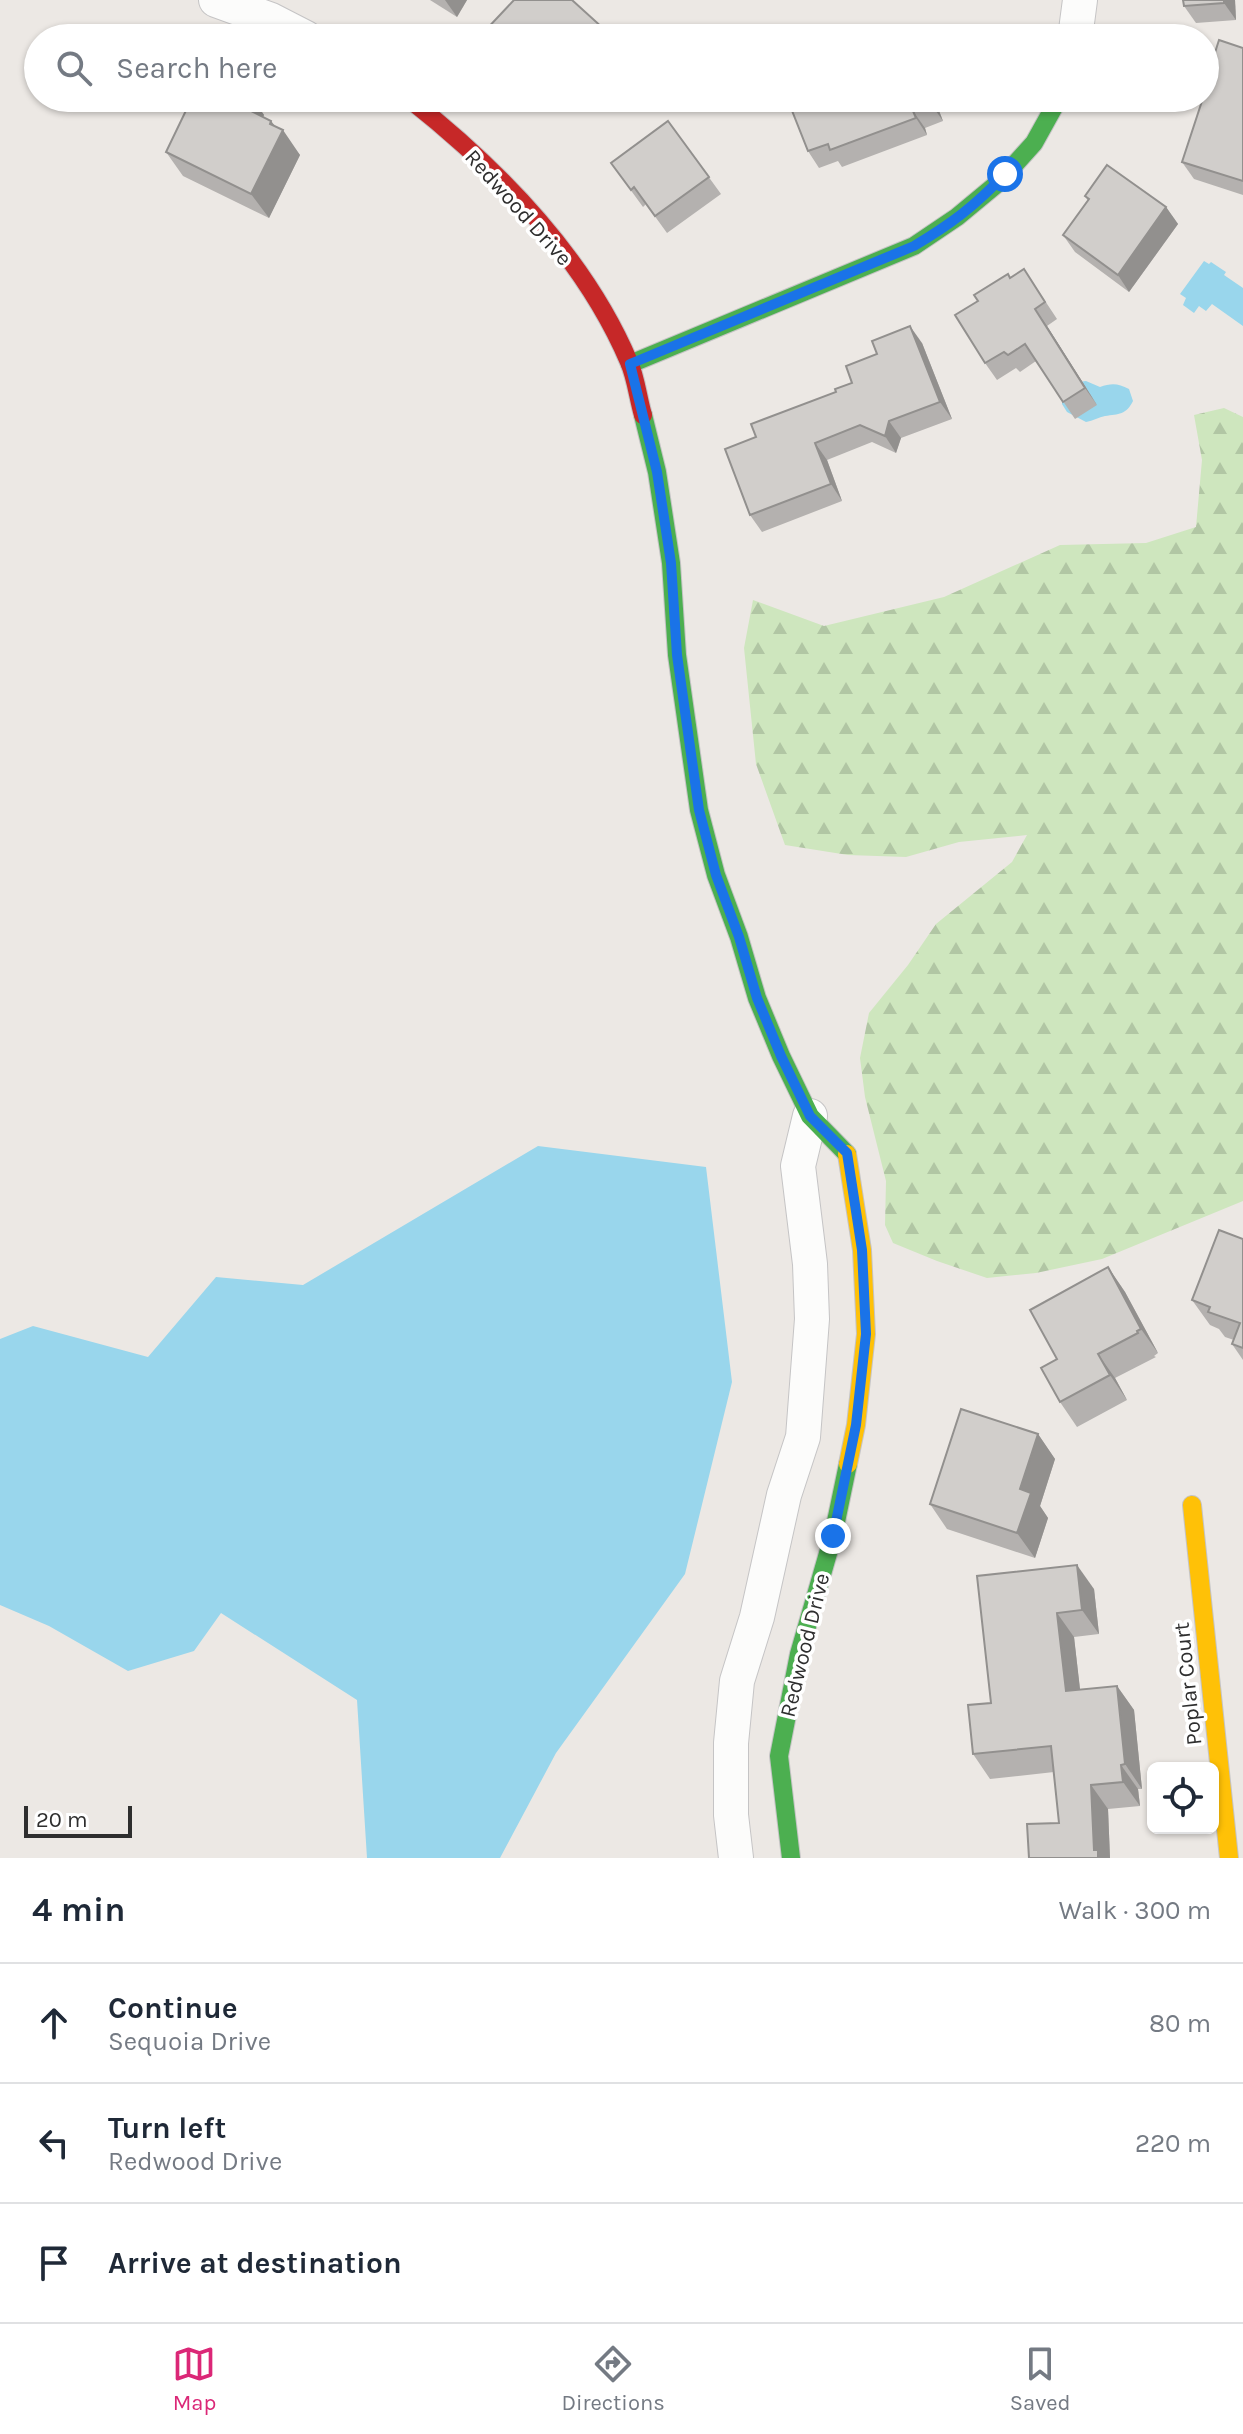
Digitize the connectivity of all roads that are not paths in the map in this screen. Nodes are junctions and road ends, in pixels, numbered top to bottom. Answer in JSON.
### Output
{"nodes":[{"id":1,"x":216,"y":0,"type":"edge"},
{"id":2,"x":1080,"y":0,"type":"edge"},
{"id":3,"x":279,"y":24,"type":"edge"},
{"id":4,"x":1077,"y":24,"type":"edge"},
{"id":5,"x":426,"y":112,"type":"edge"},
{"id":6,"x":1053,"y":112,"type":"edge"},
{"id":7,"x":630,"y":364,"type":"junction"},
{"id":8,"x":810,"y":1116,"type":"junction"},
{"id":9,"x":1192,"y":1505,"type":"dead end"},
{"id":10,"x":736,"y":1858,"type":"edge"},
{"id":11,"x":791,"y":1858,"type":"edge"},
{"id":12,"x":1229,"y":1858,"type":"edge"}],
"edges":[{"from":1,"to":3,"type":"street"},
{"from":2,"to":4,"type":"street"},
{"from":5,"to":7,"type":"street","name":"Redwood Drive"},
{"from":6,"to":7,"type":"street"},
{"from":7,"to":8,"type":"street","name":"Redwood Drive"},
{"from":8,"to":10,"type":"street"},
{"from":8,"to":11,"type":"street","name":"Redwood Drive"},
{"from":9,"to":12,"type":"street","name":"Poplar Court"}]}
